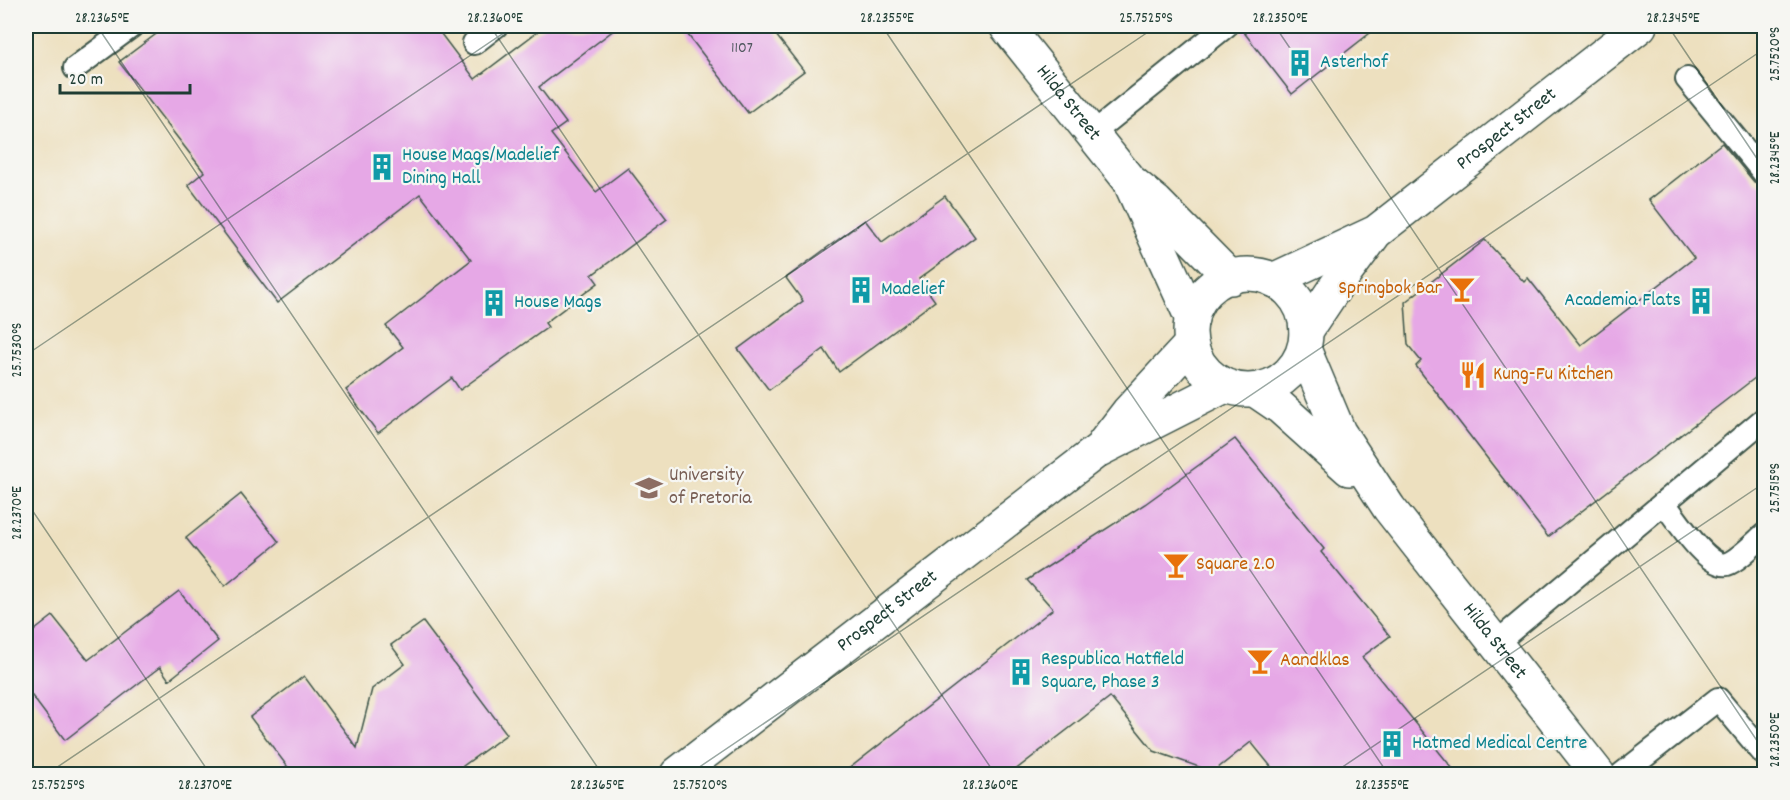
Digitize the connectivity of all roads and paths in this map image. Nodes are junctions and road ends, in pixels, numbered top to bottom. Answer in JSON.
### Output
{"nodes":[{"id":1,"x":132,"y":26,"type":"edge"},
{"id":2,"x":496,"y":26,"type":"edge"},
{"id":3,"x":1006,"y":26,"type":"edge"},
{"id":4,"x":1226,"y":26,"type":"edge"},
{"id":5,"x":1640,"y":26,"type":"edge"},
{"id":6,"x":474,"y":43,"type":"dead end"},
{"id":7,"x":75,"y":68,"type":"dead end"},
{"id":8,"x":1687,"y":79,"type":"dead end"},
{"id":9,"x":1092,"y":134,"type":"junction"},
{"id":10,"x":1764,"y":174,"type":"edge"},
{"id":11,"x":1129,"y":180,"type":"junction"},
{"id":12,"x":1376,"y":232,"type":"junction"},
{"id":13,"x":1231,"y":278,"type":"junction"},
{"id":14,"x":1273,"y":280,"type":"junction"},
{"id":15,"x":1192,"y":332,"type":"junction"},
{"id":16,"x":1305,"y":340,"type":"junction"},
{"id":17,"x":1240,"y":388,"type":"junction"},
{"id":18,"x":1764,"y":419,"type":"edge"},
{"id":19,"x":1097,"y":451,"type":"junction"},
{"id":20,"x":1664,"y":503,"type":"junction"},
{"id":21,"x":1389,"y":508,"type":"junction"},
{"id":22,"x":1764,"y":535,"type":"edge"},
{"id":23,"x":1495,"y":644,"type":"junction"},
{"id":24,"x":1764,"y":754,"type":"edge"},
{"id":25,"x":677,"y":774,"type":"edge"},
{"id":26,"x":1598,"y":774,"type":"edge"},
{"id":27,"x":1622,"y":774,"type":"edge"}],
"edges":[{"from":1,"to":7,"type":"lane"},
{"from":2,"to":6,"type":"lane"},
{"from":3,"to":9,"type":"street","name":"Hilda Street"},
{"from":4,"to":9,"type":"lane"},
{"from":5,"to":12,"type":"street","name":"Prospect Street"},
{"from":8,"to":10,"type":"lane"},
{"from":9,"to":11,"type":"street","name":"Hilda Street"},
{"from":11,"to":13,"type":"street","name":"Hilda Street"},
{"from":11,"to":15,"type":"street","name":"Hilda Street"},
{"from":12,"to":14,"type":"street","name":"Prospect Street"},
{"from":12,"to":16,"type":"street","name":"Prospect Street"},
{"from":13,"to":14,"type":"street"},
{"from":13,"to":15,"type":"street"},
{"from":14,"to":16,"type":"street"},
{"from":15,"to":17,"type":"street"},
{"from":15,"to":19,"type":"street","name":"Prospect Street"},
{"from":16,"to":17,"type":"street"},
{"from":16,"to":21,"type":"street","name":"Hilda Street"},
{"from":17,"to":19,"type":"street","name":"Prospect Street"},
{"from":17,"to":21,"type":"street","name":"Hilda Street"},
{"from":18,"to":20,"type":"lane"},
{"from":19,"to":25,"type":"street","name":"Prospect Street"},
{"from":20,"to":22,"type":"lane"},
{"from":20,"to":23,"type":"lane"},
{"from":21,"to":23,"type":"street","name":"Hilda Street"},
{"from":23,"to":26,"type":"street","name":"Hilda Street"},
{"from":24,"to":27,"type":"lane"}]}
